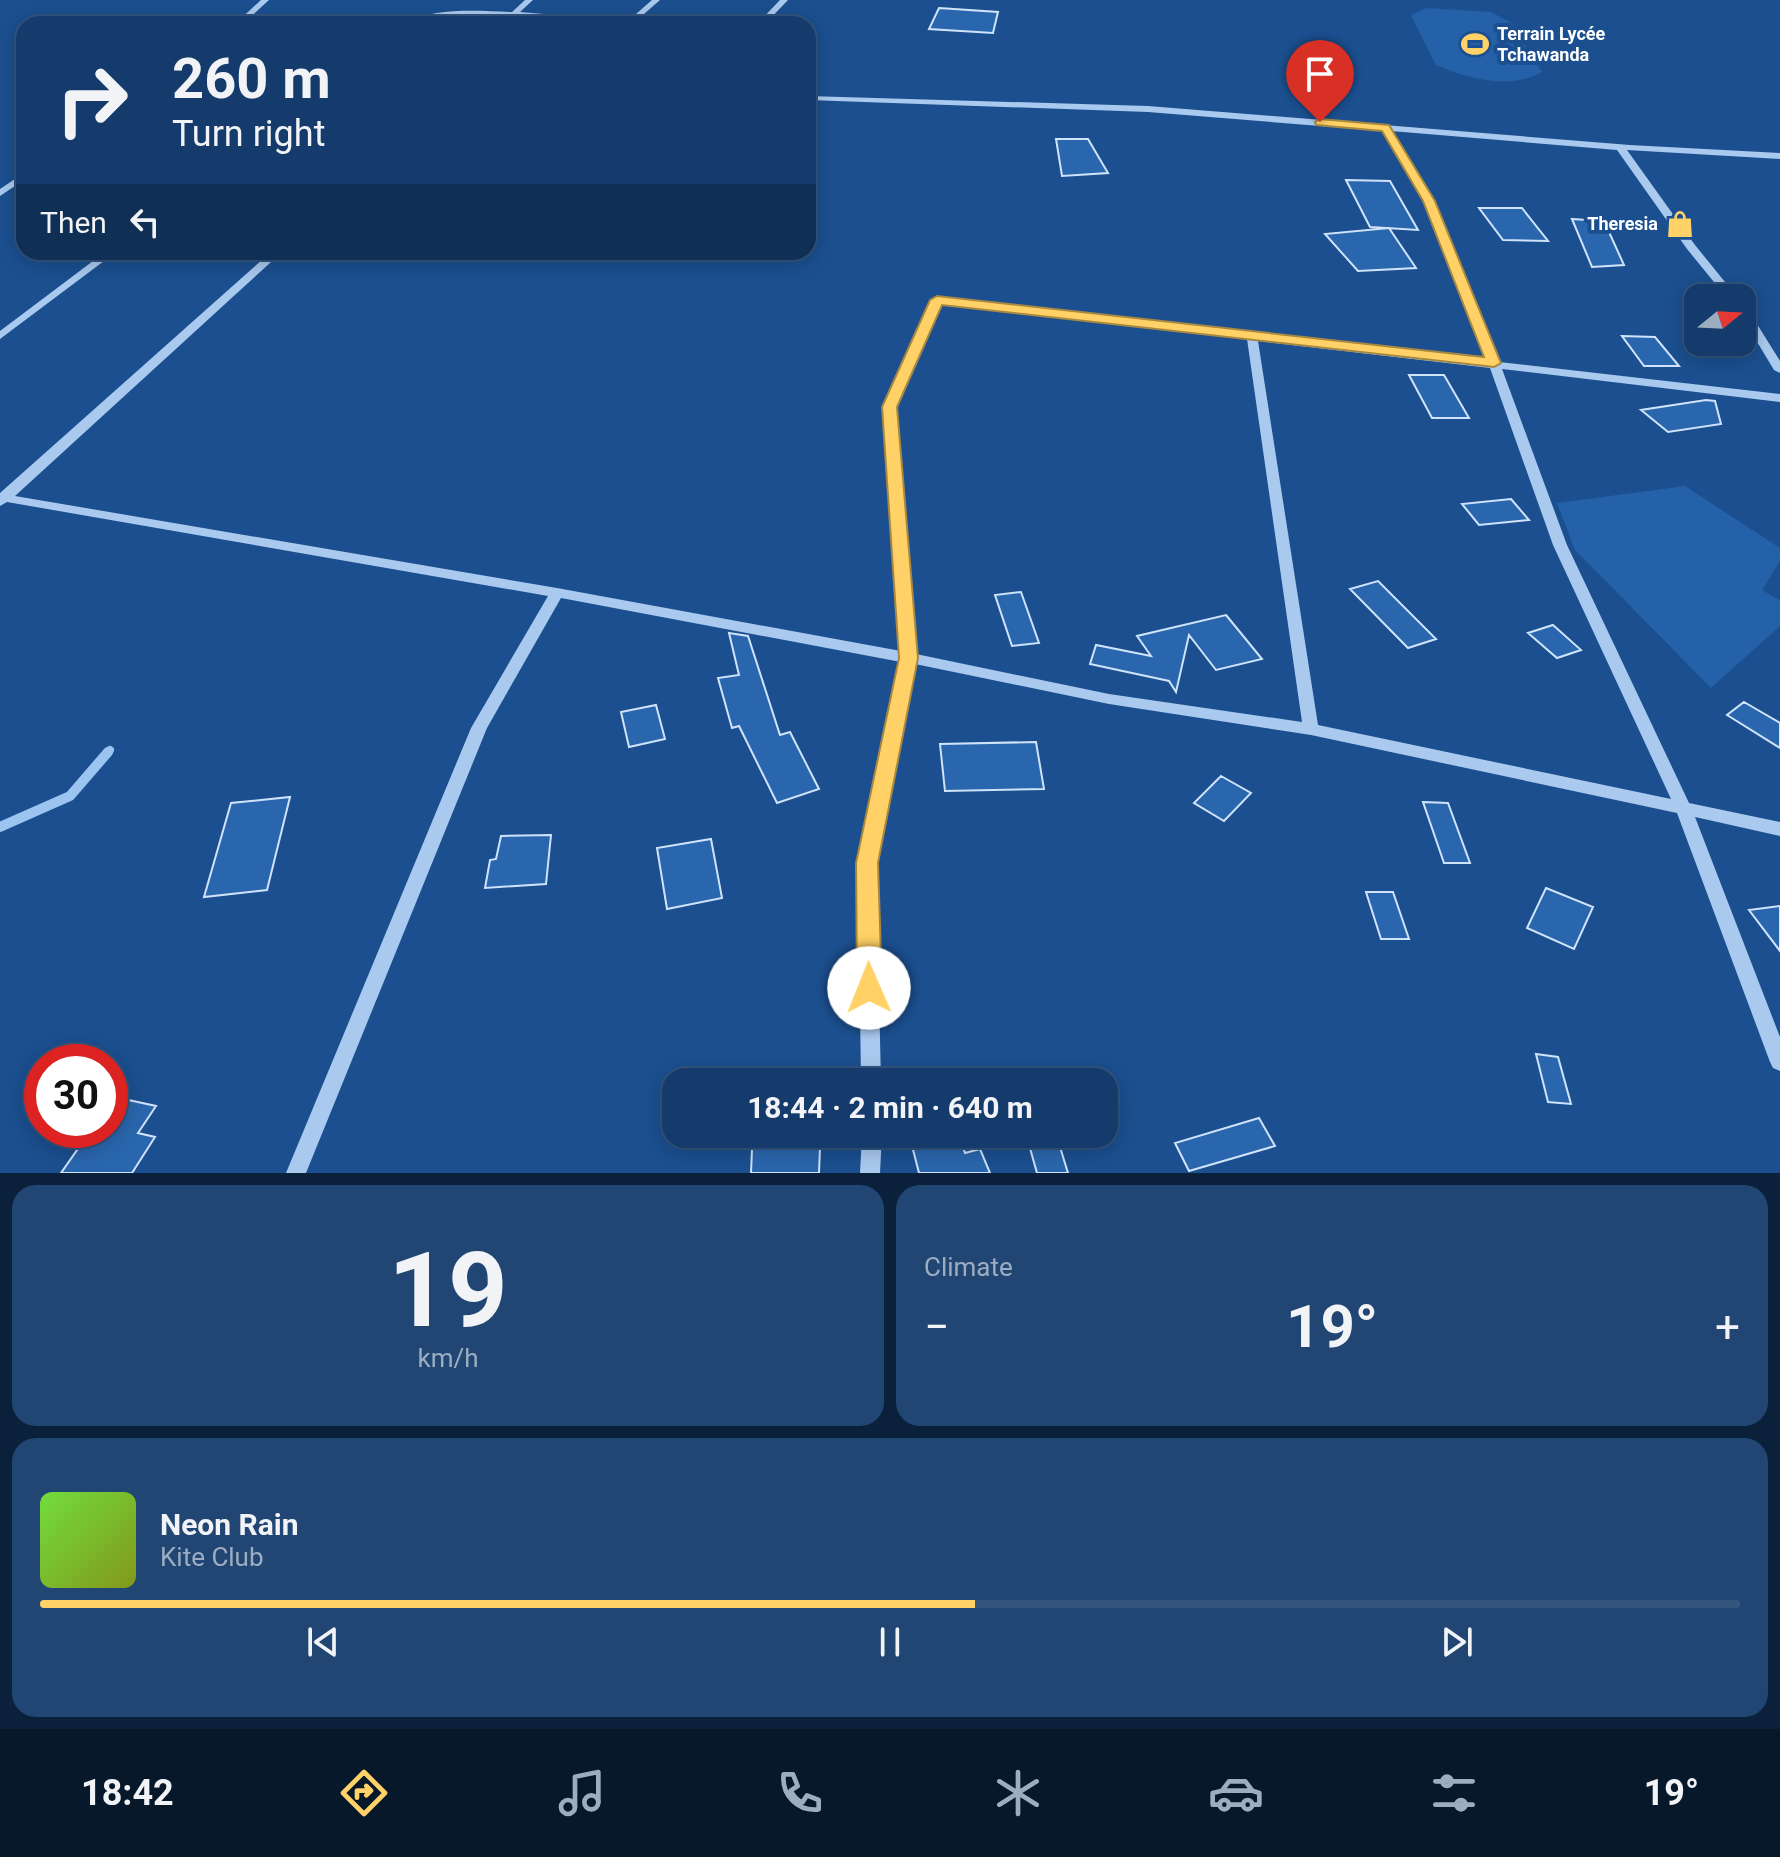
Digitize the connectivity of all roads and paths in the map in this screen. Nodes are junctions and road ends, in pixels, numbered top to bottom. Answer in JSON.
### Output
{"nodes":[{"id":1,"x":265,"y":0,"type":"edge"},
{"id":2,"x":529,"y":0,"type":"edge"},
{"id":3,"x":656,"y":0,"type":"edge"},
{"id":4,"x":784,"y":0,"type":"edge"},
{"id":5,"x":248,"y":16,"type":"edge"},
{"id":6,"x":515,"y":16,"type":"edge"},
{"id":7,"x":638,"y":16,"type":"edge"},
{"id":8,"x":769,"y":16,"type":"edge"},
{"id":9,"x":816,"y":98,"type":"edge"},
{"id":10,"x":1385,"y":128,"type":"junction"},
{"id":11,"x":1620,"y":147,"type":"junction"},
{"id":12,"x":1780,"y":156,"type":"edge"},
{"id":13,"x":100,"y":260,"type":"edge"},
{"id":14,"x":268,"y":260,"type":"edge"},
{"id":15,"x":1721,"y":284,"type":"edge"},
{"id":16,"x":1756,"y":331,"type":"edge"},
{"id":17,"x":0,"y":336,"type":"edge"},
{"id":18,"x":1252,"y":336,"type":"junction"},
{"id":19,"x":1494,"y":363,"type":"junction"},
{"id":20,"x":1780,"y":370,"type":"edge"},
{"id":21,"x":1780,"y":398,"type":"edge"},
{"id":22,"x":1,"y":499,"type":"edge"},
{"id":23,"x":557,"y":593,"type":"junction"},
{"id":24,"x":909,"y":658,"type":"junction"},
{"id":25,"x":1311,"y":729,"type":"junction"},
{"id":26,"x":1684,"y":810,"type":"junction"},
{"id":27,"x":1780,"y":829,"type":"edge"},
{"id":28,"x":1780,"y":1062,"type":"edge"},
{"id":29,"x":871,"y":1068,"type":"edge"},
{"id":30,"x":871,"y":1148,"type":"edge"},
{"id":31,"x":296,"y":1173,"type":"edge"},
{"id":32,"x":870,"y":1173,"type":"edge"}],
"edges":[{"from":1,"to":5,"type":"street"},
{"from":2,"to":6,"type":"street"},
{"from":3,"to":7,"type":"street"},
{"from":4,"to":8,"type":"street"},
{"from":9,"to":10,"type":"street"},
{"from":10,"to":11,"type":"street"},
{"from":10,"to":19,"type":"street"},
{"from":11,"to":12,"type":"street"},
{"from":11,"to":15,"type":"street"},
{"from":13,"to":17,"type":"street"},
{"from":14,"to":22,"type":"street"},
{"from":16,"to":20,"type":"street"},
{"from":18,"to":19,"type":"street"},
{"from":18,"to":24,"type":"street"},
{"from":18,"to":25,"type":"street"},
{"from":19,"to":21,"type":"street"},
{"from":19,"to":26,"type":"street"},
{"from":22,"to":23,"type":"street"},
{"from":23,"to":24,"type":"street"},
{"from":23,"to":31,"type":"street"},
{"from":24,"to":25,"type":"street"},
{"from":24,"to":29,"type":"street"},
{"from":25,"to":26,"type":"street"},
{"from":26,"to":27,"type":"street"},
{"from":26,"to":28,"type":"street"},
{"from":30,"to":32,"type":"street"}]}
